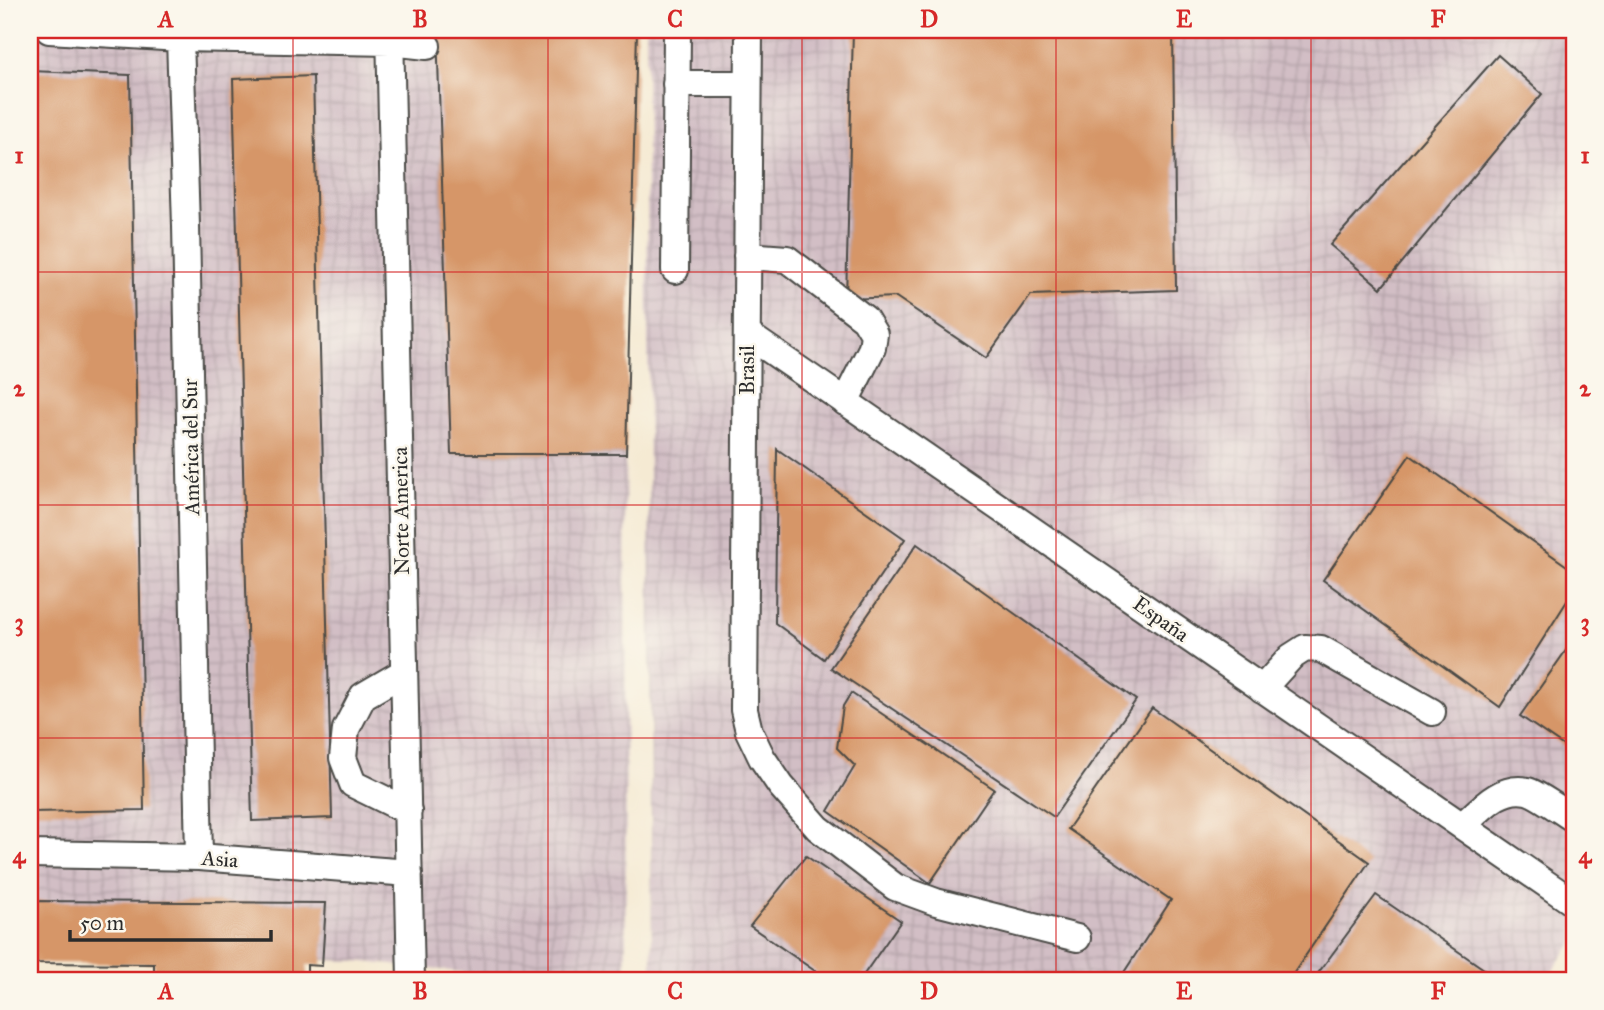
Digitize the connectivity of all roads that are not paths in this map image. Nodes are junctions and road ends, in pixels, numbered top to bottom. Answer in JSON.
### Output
{"nodes":[{"id":1,"x":49,"y":30,"type":"edge"},
{"id":2,"x":677,"y":30,"type":"edge"},
{"id":3,"x":748,"y":30,"type":"edge"},
{"id":4,"x":390,"y":36,"type":"edge"},
{"id":5,"x":180,"y":38,"type":"junction"},
{"id":6,"x":427,"y":46,"type":"dead end"},
{"id":7,"x":676,"y":84,"type":"junction"},
{"id":8,"x":748,"y":84,"type":"junction"},
{"id":9,"x":747,"y":256,"type":"junction"},
{"id":10,"x":676,"y":270,"type":"dead end"},
{"id":11,"x":747,"y":334,"type":"junction"},
{"id":12,"x":845,"y":402,"type":"junction"},
{"id":13,"x":404,"y":672,"type":"junction"},
{"id":14,"x":1262,"y":689,"type":"junction"},
{"id":15,"x":1432,"y":712,"type":"dead end"},
{"id":16,"x":408,"y":810,"type":"junction"},
{"id":17,"x":1574,"y":819,"type":"edge"},
{"id":18,"x":1462,"y":826,"type":"junction"},
{"id":19,"x":30,"y":854,"type":"edge"},
{"id":20,"x":199,"y":857,"type":"junction"},
{"id":21,"x":409,"y":873,"type":"junction"},
{"id":22,"x":1574,"y":903,"type":"edge"},
{"id":23,"x":1077,"y":938,"type":"dead end"},
{"id":24,"x":411,"y":980,"type":"edge"}],
"edges":[{"from":1,"to":5,"type":"street"},
{"from":2,"to":7,"type":"street"},
{"from":3,"to":8,"type":"street","name":"Brasil"},
{"from":4,"to":5,"type":"street"},
{"from":4,"to":6,"type":"street"},
{"from":4,"to":13,"type":"street","name":"Norte America"},
{"from":5,"to":20,"type":"street","name":"América del Sur"},
{"from":7,"to":8,"type":"street"},
{"from":7,"to":10,"type":"street"},
{"from":8,"to":9,"type":"street","name":"Brasil"},
{"from":9,"to":11,"type":"street","name":"Brasil"},
{"from":9,"to":12,"type":"street"},
{"from":11,"to":12,"type":"street","name":"España"},
{"from":11,"to":23,"type":"street","name":"Brasil"},
{"from":12,"to":14,"type":"street","name":"España"},
{"from":13,"to":16,"type":"street","name":"Norte America"},
{"from":13,"to":16,"type":"street"},
{"from":14,"to":15,"type":"street"},
{"from":14,"to":18,"type":"street","name":"España"},
{"from":16,"to":21,"type":"street","name":"Norte America"},
{"from":17,"to":18,"type":"street"},
{"from":18,"to":22,"type":"street","name":"España"},
{"from":19,"to":20,"type":"street","name":"Asia"},
{"from":20,"to":21,"type":"street","name":"Asia"},
{"from":21,"to":24,"type":"street","name":"Norte America"}]}
